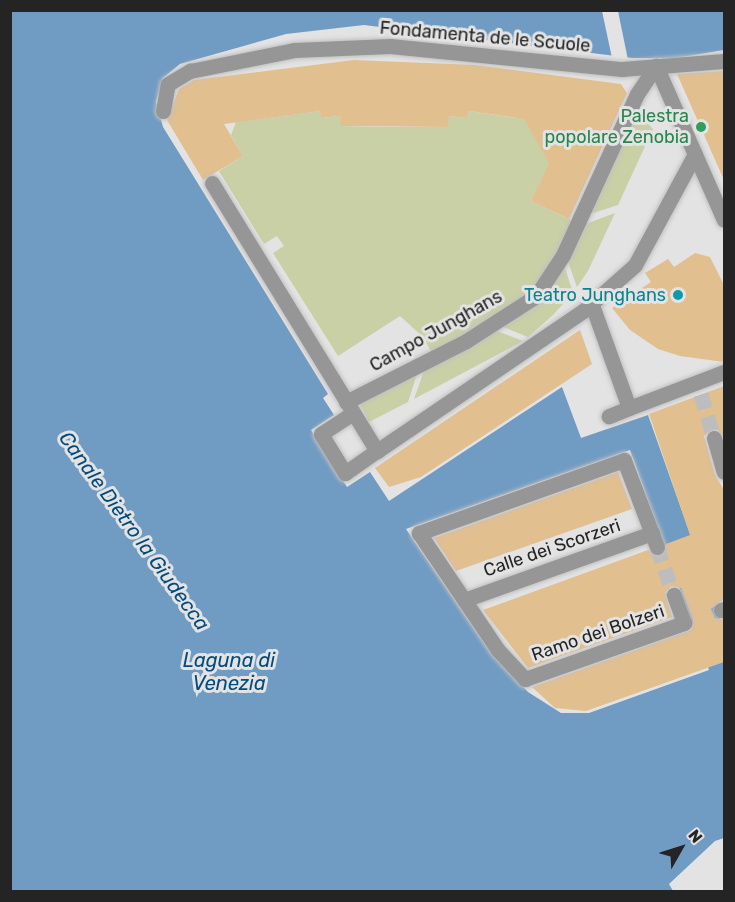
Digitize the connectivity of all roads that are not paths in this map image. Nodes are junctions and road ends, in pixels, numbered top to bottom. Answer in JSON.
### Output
{"nodes":[{"id":1,"x":724,"y":61,"type":"edge"},
{"id":2,"x":656,"y":66,"type":"junction"},
{"id":3,"x":163,"y":111,"type":"dead end"},
{"id":4,"x":695,"y":154,"type":"junction"},
{"id":5,"x":212,"y":183,"type":"dead end"},
{"id":6,"x":724,"y":220,"type":"edge"},
{"id":7,"x":592,"y":305,"type":"junction"},
{"id":8,"x":724,"y":372,"type":"edge"},
{"id":9,"x":350,"y":408,"type":"junction"},
{"id":10,"x":629,"y":408,"type":"junction"},
{"id":11,"x":609,"y":416,"type":"dead end"},
{"id":12,"x":714,"y":438,"type":"tunnel mouth"},
{"id":13,"x":377,"y":451,"type":"junction"},
{"id":14,"x":722,"y":455,"type":"edge"},
{"id":15,"x":724,"y":472,"type":"edge"},
{"id":16,"x":674,"y":595,"type":"tunnel mouth"},
{"id":17,"x":464,"y":600,"type":"junction"}],
"edges":[{"from":1,"to":2,"type":"street","name":"Fondamenta de le Scuole"},
{"from":2,"to":3,"type":"street","name":"Fondamenta de le Scuole"},
{"from":2,"to":4,"type":"street"},
{"from":2,"to":9,"type":"street","name":"Campo Junghans"},
{"from":4,"to":6,"type":"street"},
{"from":4,"to":7,"type":"street"},
{"from":5,"to":9,"type":"street"},
{"from":7,"to":10,"type":"street"},
{"from":7,"to":13,"type":"street"},
{"from":8,"to":10,"type":"street"},
{"from":9,"to":13,"type":"street"},
{"from":9,"to":13,"type":"street","name":"Campo Junghans"},
{"from":10,"to":11,"type":"street"},
{"from":12,"to":14,"type":"street"},
{"from":14,"to":15,"type":"street"},
{"from":16,"to":17,"type":"street","name":"Ramo dei Bolzeri"},
{"from":17,"to":17,"type":"street","name":"Calle dei Scorzeri"}]}
